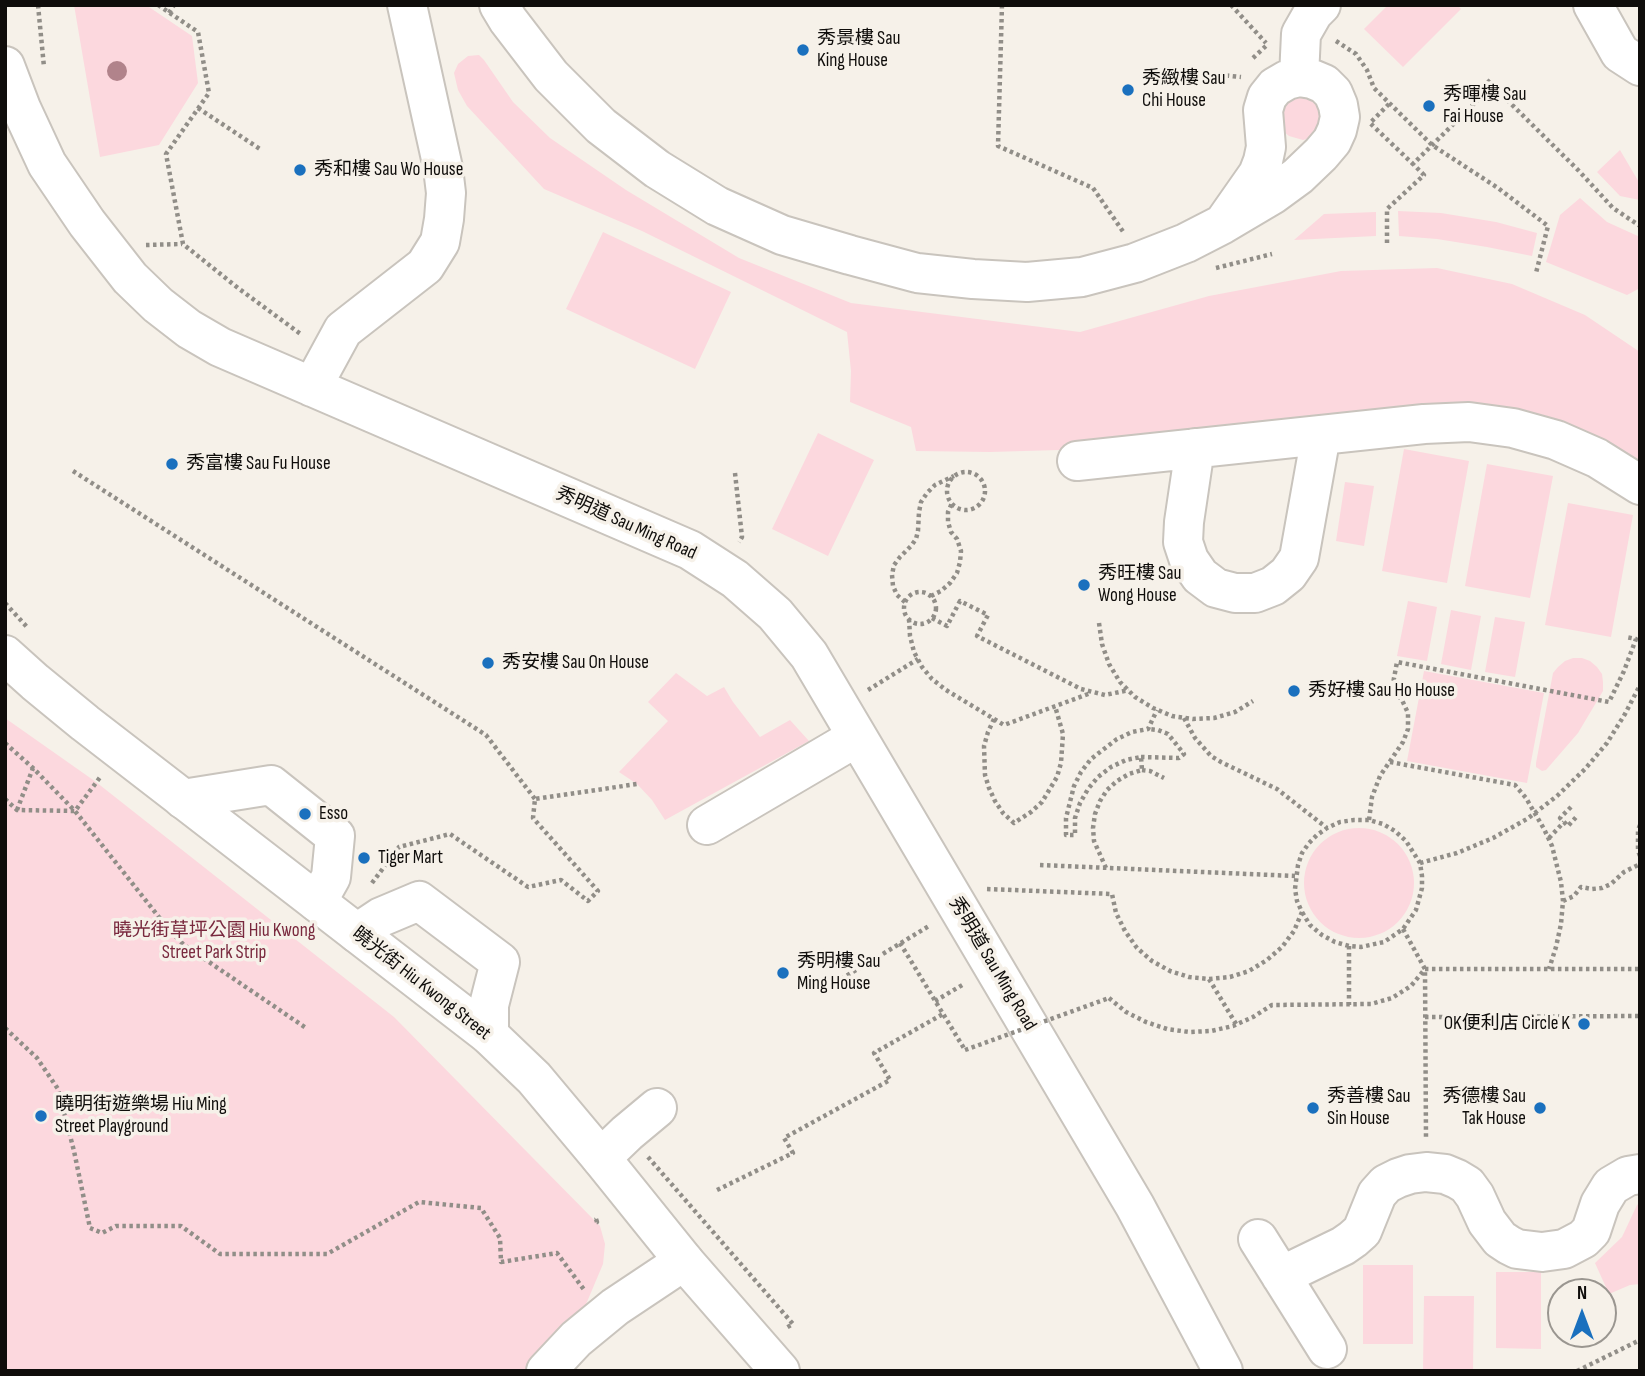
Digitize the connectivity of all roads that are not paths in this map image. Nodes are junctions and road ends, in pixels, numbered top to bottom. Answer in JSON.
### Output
{"nodes":[{"id":1,"x":407,"y":5,"type":"edge"},
{"id":2,"x":499,"y":5,"type":"edge"},
{"id":3,"x":1593,"y":5,"type":"edge"},
{"id":4,"x":1297,"y":28,"type":"edge"},
{"id":5,"x":5,"y":66,"type":"edge"},
{"id":6,"x":1640,"y":66,"type":"edge"},
{"id":7,"x":1299,"y":77,"type":"junction"},
{"id":8,"x":1223,"y":225,"type":"junction"},
{"id":9,"x":320,"y":371,"type":"junction"},
{"id":10,"x":1321,"y":435,"type":"junction"},
{"id":11,"x":1195,"y":449,"type":"junction"},
{"id":12,"x":1077,"y":461,"type":"dead end"},
{"id":13,"x":1640,"y":485,"type":"edge"},
{"id":14,"x":5,"y":655,"type":"edge"},
{"id":15,"x":857,"y":737,"type":"junction"},
{"id":16,"x":183,"y":799,"type":"junction"},
{"id":17,"x":707,"y":825,"type":"dead end"},
{"id":18,"x":317,"y":902,"type":"junction"},
{"id":19,"x":357,"y":933,"type":"junction"},
{"id":20,"x":489,"y":1035,"type":"junction"},
{"id":21,"x":657,"y":1108,"type":"dead end"},
{"id":22,"x":601,"y":1158,"type":"junction"},
{"id":23,"x":1640,"y":1174,"type":"edge"},
{"id":24,"x":1258,"y":1239,"type":"dead end"},
{"id":25,"x":684,"y":1261,"type":"junction"},
{"id":26,"x":1281,"y":1276,"type":"junction"},
{"id":27,"x":1327,"y":1349,"type":"dead end"},
{"id":28,"x":547,"y":1371,"type":"edge"},
{"id":29,"x":780,"y":1371,"type":"edge"},
{"id":30,"x":1223,"y":1371,"type":"edge"}],
"edges":[{"from":1,"to":9,"type":"street"},
{"from":2,"to":8,"type":"street"},
{"from":3,"to":6,"type":"street"},
{"from":4,"to":7,"type":"street"},
{"from":5,"to":9,"type":"street","name":"秀明道 Sau Ming Road"},
{"from":7,"to":8,"type":"street"},
{"from":7,"to":8,"type":"street"},
{"from":9,"to":15,"type":"street","name":"秀明道 Sau Ming Road"},
{"from":10,"to":11,"type":"street"},
{"from":10,"to":11,"type":"street"},
{"from":10,"to":13,"type":"street"},
{"from":11,"to":12,"type":"street"},
{"from":14,"to":16,"type":"street","name":"曉光街 Hiu Kwong Street"},
{"from":15,"to":17,"type":"street"},
{"from":15,"to":30,"type":"street","name":"秀明道 Sau Ming Road"},
{"from":16,"to":18,"type":"street","name":"曉光街 Hiu Kwong Street"},
{"from":16,"to":18,"type":"street"},
{"from":18,"to":19,"type":"street","name":"曉光街 Hiu Kwong Street"},
{"from":19,"to":20,"type":"street","name":"曉光街 Hiu Kwong Street"},
{"from":19,"to":20,"type":"street"},
{"from":20,"to":22,"type":"street","name":"曉光街 Hiu Kwong Street"},
{"from":21,"to":22,"type":"street"},
{"from":22,"to":25,"type":"street","name":"曉光街 Hiu Kwong Street"},
{"from":23,"to":26,"type":"street"},
{"from":24,"to":26,"type":"street"},
{"from":25,"to":28,"type":"street"},
{"from":25,"to":29,"type":"street","name":"曉光街 Hiu Kwong Street"},
{"from":26,"to":27,"type":"street"}]}
